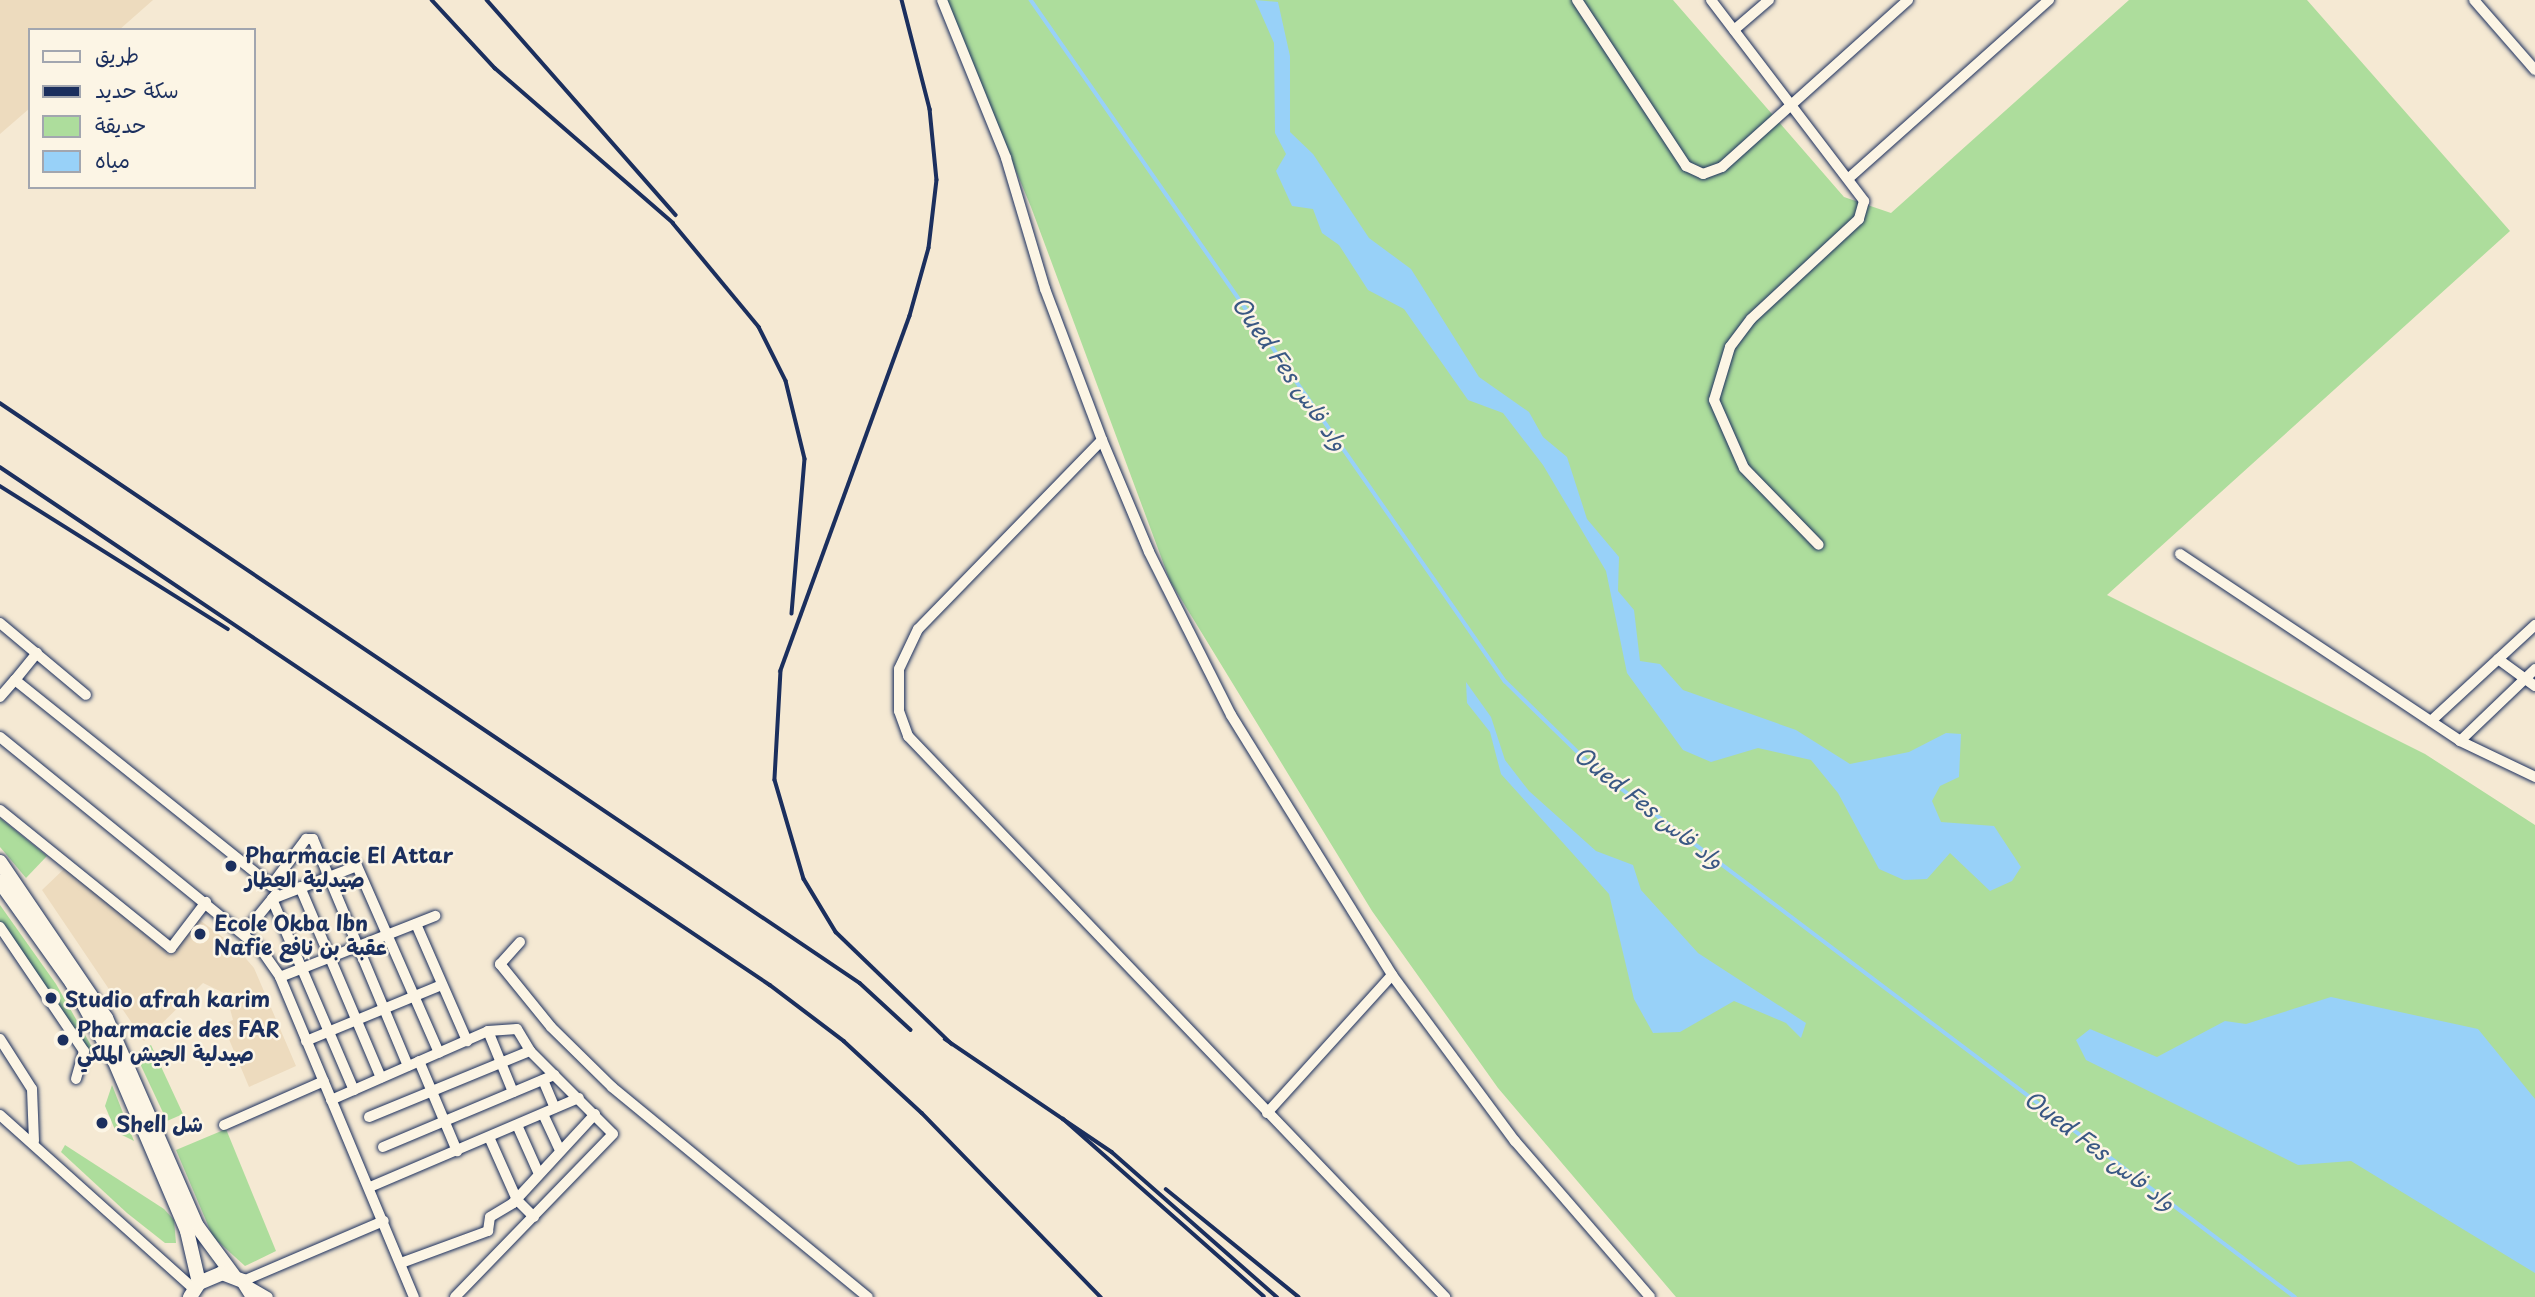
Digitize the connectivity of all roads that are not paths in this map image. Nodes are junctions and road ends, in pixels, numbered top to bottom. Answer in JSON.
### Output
{"nodes":[{"id":1,"x":942,"y":0,"type":"edge"},
{"id":2,"x":1577,"y":0,"type":"edge"},
{"id":3,"x":1711,"y":0,"type":"edge"},
{"id":4,"x":1769,"y":0,"type":"edge"},
{"id":5,"x":1908,"y":0,"type":"edge"},
{"id":6,"x":2049,"y":0,"type":"edge"},
{"id":7,"x":2474,"y":0,"type":"edge"},
{"id":8,"x":1734,"y":30,"type":"junction"},
{"id":9,"x":2535,"y":70,"type":"edge"},
{"id":10,"x":1791,"y":104,"type":"junction"},
{"id":11,"x":1849,"y":178,"type":"junction"},
{"id":12,"x":1102,"y":440,"type":"junction"},
{"id":13,"x":1819,"y":545,"type":"dead end"},
{"id":14,"x":2180,"y":554,"type":"dead end"},
{"id":15,"x":0,"y":623,"type":"edge"},
{"id":16,"x":2535,"y":625,"type":"edge"},
{"id":17,"x":37,"y":653,"type":"junction"},
{"id":18,"x":2498,"y":659,"type":"junction"},
{"id":19,"x":2535,"y":669,"type":"edge"},
{"id":20,"x":15,"y":680,"type":"junction"},
{"id":21,"x":2523,"y":680,"type":"junction"},
{"id":22,"x":2535,"y":686,"type":"edge"},
{"id":23,"x":2,"y":691,"type":"edge"},
{"id":24,"x":86,"y":695,"type":"dead end"},
{"id":25,"x":2431,"y":721,"type":"junction"},
{"id":26,"x":0,"y":737,"type":"edge"},
{"id":27,"x":2460,"y":741,"type":"junction"},
{"id":28,"x":2535,"y":777,"type":"edge"},
{"id":29,"x":0,"y":810,"type":"edge"},
{"id":30,"x":0,"y":862,"type":"edge"},
{"id":31,"x":328,"y":874,"type":"junction"},
{"id":32,"x":0,"y":882,"type":"edge"},
{"id":33,"x":268,"y":883,"type":"junction"},
{"id":34,"x":300,"y":887,"type":"junction"},
{"id":35,"x":277,"y":895,"type":"junction"},
{"id":36,"x":206,"y":902,"type":"junction"},
{"id":37,"x":435,"y":916,"type":"dead end"},
{"id":38,"x":416,"y":924,"type":"junction"},
{"id":39,"x":0,"y":927,"type":"edge"},
{"id":40,"x":245,"y":932,"type":"junction"},
{"id":41,"x":387,"y":935,"type":"junction"},
{"id":42,"x":520,"y":942,"type":"dead end"},
{"id":43,"x":357,"y":946,"type":"junction"},
{"id":44,"x":330,"y":957,"type":"junction"},
{"id":45,"x":302,"y":968,"type":"junction"},
{"id":46,"x":1392,"y":975,"type":"junction"},
{"id":47,"x":280,"y":978,"type":"junction"},
{"id":48,"x":442,"y":985,"type":"junction"},
{"id":49,"x":414,"y":997,"type":"junction"},
{"id":50,"x":385,"y":1010,"type":"junction"},
{"id":51,"x":356,"y":1021,"type":"junction"},
{"id":52,"x":329,"y":1031,"type":"junction"},
{"id":53,"x":488,"y":1031,"type":"junction"},
{"id":54,"x":0,"y":1039,"type":"edge"},
{"id":55,"x":306,"y":1041,"type":"junction"},
{"id":56,"x":467,"y":1041,"type":"junction"},
{"id":57,"x":530,"y":1051,"type":"junction"},
{"id":58,"x":439,"y":1053,"type":"junction"},
{"id":59,"x":413,"y":1063,"type":"junction"},
{"id":60,"x":501,"y":1063,"type":"junction"},
{"id":61,"x":554,"y":1075,"type":"junction"},
{"id":62,"x":381,"y":1078,"type":"junction"},
{"id":63,"x":76,"y":1079,"type":"dead end"},
{"id":64,"x":543,"y":1080,"type":"junction"},
{"id":65,"x":324,"y":1082,"type":"junction"},
{"id":66,"x":354,"y":1090,"type":"junction"},
{"id":67,"x":432,"y":1091,"type":"junction"},
{"id":68,"x":513,"y":1092,"type":"junction"},
{"id":69,"x":579,"y":1098,"type":"junction"},
{"id":70,"x":331,"y":1100,"type":"junction"},
{"id":71,"x":555,"y":1108,"type":"junction"},
{"id":72,"x":1267,"y":1113,"type":"junction"},
{"id":73,"x":543,"y":1114,"type":"junction"},
{"id":74,"x":595,"y":1114,"type":"junction"},
{"id":75,"x":0,"y":1115,"type":"edge"},
{"id":76,"x":369,"y":1117,"type":"dead end"},
{"id":77,"x":444,"y":1120,"type":"junction"},
{"id":78,"x":224,"y":1125,"type":"dead end"},
{"id":79,"x":517,"y":1125,"type":"junction"},
{"id":80,"x":489,"y":1137,"type":"junction"},
{"id":81,"x":34,"y":1141,"type":"junction"},
{"id":82,"x":383,"y":1147,"type":"dead end"},
{"id":83,"x":559,"y":1149,"type":"junction"},
{"id":84,"x":457,"y":1151,"type":"junction"},
{"id":85,"x":538,"y":1172,"type":"junction"},
{"id":86,"x":370,"y":1187,"type":"junction"},
{"id":87,"x":517,"y":1200,"type":"junction"},
{"id":88,"x":534,"y":1217,"type":"junction"},
{"id":89,"x":384,"y":1221,"type":"junction"},
{"id":90,"x":401,"y":1263,"type":"junction"},
{"id":91,"x":244,"y":1285,"type":"edge"},
{"id":92,"x":194,"y":1289,"type":"edge"},
{"id":93,"x":268,"y":1297,"type":"edge"},
{"id":94,"x":414,"y":1297,"type":"edge"},
{"id":95,"x":455,"y":1297,"type":"edge"},
{"id":96,"x":868,"y":1297,"type":"edge"},
{"id":97,"x":1445,"y":1297,"type":"edge"},
{"id":98,"x":1650,"y":1297,"type":"edge"}],
"edges":[{"from":1,"to":12,"type":"street"},
{"from":2,"to":10,"type":"street"},
{"from":3,"to":8,"type":"street"},
{"from":4,"to":8,"type":"street"},
{"from":5,"to":10,"type":"street"},
{"from":6,"to":11,"type":"street"},
{"from":7,"to":9,"type":"street"},
{"from":8,"to":10,"type":"street"},
{"from":10,"to":11,"type":"street"},
{"from":11,"to":13,"type":"street"},
{"from":12,"to":46,"type":"street"},
{"from":12,"to":72,"type":"street"},
{"from":14,"to":25,"type":"street"},
{"from":15,"to":17,"type":"street"},
{"from":16,"to":18,"type":"street"},
{"from":17,"to":20,"type":"street"},
{"from":17,"to":24,"type":"street"},
{"from":18,"to":21,"type":"street"},
{"from":18,"to":25,"type":"street"},
{"from":19,"to":21,"type":"street"},
{"from":20,"to":23,"type":"street"},
{"from":20,"to":33,"type":"street"},
{"from":21,"to":22,"type":"street"},
{"from":21,"to":27,"type":"street"},
{"from":25,"to":27,"type":"street"},
{"from":26,"to":36,"type":"street"},
{"from":27,"to":28,"type":"street"},
{"from":29,"to":36,"type":"street"},
{"from":30,"to":91,"type":"main road"},
{"from":31,"to":33,"type":"street"},
{"from":31,"to":34,"type":"street"},
{"from":31,"to":41,"type":"street"},
{"from":31,"to":43,"type":"street"},
{"from":32,"to":92,"type":"main road"},
{"from":33,"to":35,"type":"street"},
{"from":34,"to":35,"type":"street"},
{"from":34,"to":44,"type":"street"},
{"from":35,"to":40,"type":"street"},
{"from":35,"to":45,"type":"street"},
{"from":36,"to":40,"type":"street"},
{"from":37,"to":38,"type":"street"},
{"from":38,"to":41,"type":"street"},
{"from":38,"to":48,"type":"street"},
{"from":39,"to":63,"type":"street"},
{"from":40,"to":47,"type":"street"},
{"from":41,"to":43,"type":"street"},
{"from":41,"to":49,"type":"street"},
{"from":42,"to":96,"type":"street"},
{"from":43,"to":44,"type":"street"},
{"from":43,"to":50,"type":"street"},
{"from":44,"to":45,"type":"street"},
{"from":44,"to":51,"type":"street"},
{"from":45,"to":47,"type":"street"},
{"from":45,"to":52,"type":"street"},
{"from":46,"to":72,"type":"street"},
{"from":46,"to":98,"type":"street"},
{"from":47,"to":55,"type":"street"},
{"from":48,"to":49,"type":"street"},
{"from":48,"to":56,"type":"street"},
{"from":49,"to":50,"type":"street"},
{"from":49,"to":58,"type":"street"},
{"from":50,"to":51,"type":"street"},
{"from":50,"to":59,"type":"street"},
{"from":51,"to":52,"type":"street"},
{"from":51,"to":62,"type":"street"},
{"from":52,"to":55,"type":"street"},
{"from":52,"to":66,"type":"street"},
{"from":53,"to":56,"type":"street"},
{"from":53,"to":57,"type":"street"},
{"from":53,"to":60,"type":"street"},
{"from":54,"to":81,"type":"street"},
{"from":55,"to":65,"type":"street"},
{"from":56,"to":58,"type":"street"},
{"from":57,"to":60,"type":"street"},
{"from":57,"to":61,"type":"street"},
{"from":58,"to":59,"type":"street"},
{"from":59,"to":62,"type":"street"},
{"from":59,"to":67,"type":"street"},
{"from":60,"to":67,"type":"street"},
{"from":60,"to":68,"type":"street"},
{"from":61,"to":64,"type":"street"},
{"from":61,"to":69,"type":"street"},
{"from":62,"to":66,"type":"street"},
{"from":64,"to":68,"type":"street"},
{"from":64,"to":71,"type":"street"},
{"from":65,"to":70,"type":"street"},
{"from":65,"to":78,"type":"street"},
{"from":66,"to":70,"type":"street"},
{"from":67,"to":76,"type":"street"},
{"from":67,"to":77,"type":"street"},
{"from":68,"to":77,"type":"street"},
{"from":69,"to":71,"type":"street"},
{"from":69,"to":74,"type":"street"},
{"from":70,"to":86,"type":"street"},
{"from":71,"to":73,"type":"street"},
{"from":72,"to":97,"type":"street"},
{"from":73,"to":79,"type":"street"},
{"from":73,"to":83,"type":"street"},
{"from":74,"to":83,"type":"street"},
{"from":74,"to":88,"type":"street"},
{"from":75,"to":81,"type":"street"},
{"from":77,"to":82,"type":"street"},
{"from":77,"to":84,"type":"street"},
{"from":79,"to":80,"type":"street"},
{"from":79,"to":85,"type":"street"},
{"from":80,"to":84,"type":"street"},
{"from":80,"to":87,"type":"street"},
{"from":81,"to":92,"type":"street"},
{"from":83,"to":85,"type":"street"},
{"from":84,"to":86,"type":"street"},
{"from":85,"to":87,"type":"street"},
{"from":86,"to":89,"type":"street"},
{"from":87,"to":88,"type":"street"},
{"from":87,"to":90,"type":"street"},
{"from":88,"to":95,"type":"street"},
{"from":89,"to":90,"type":"street"},
{"from":89,"to":91,"type":"street"},
{"from":90,"to":94,"type":"street"},
{"from":91,"to":92,"type":"main road"},
{"from":91,"to":93,"type":"street"}]}
